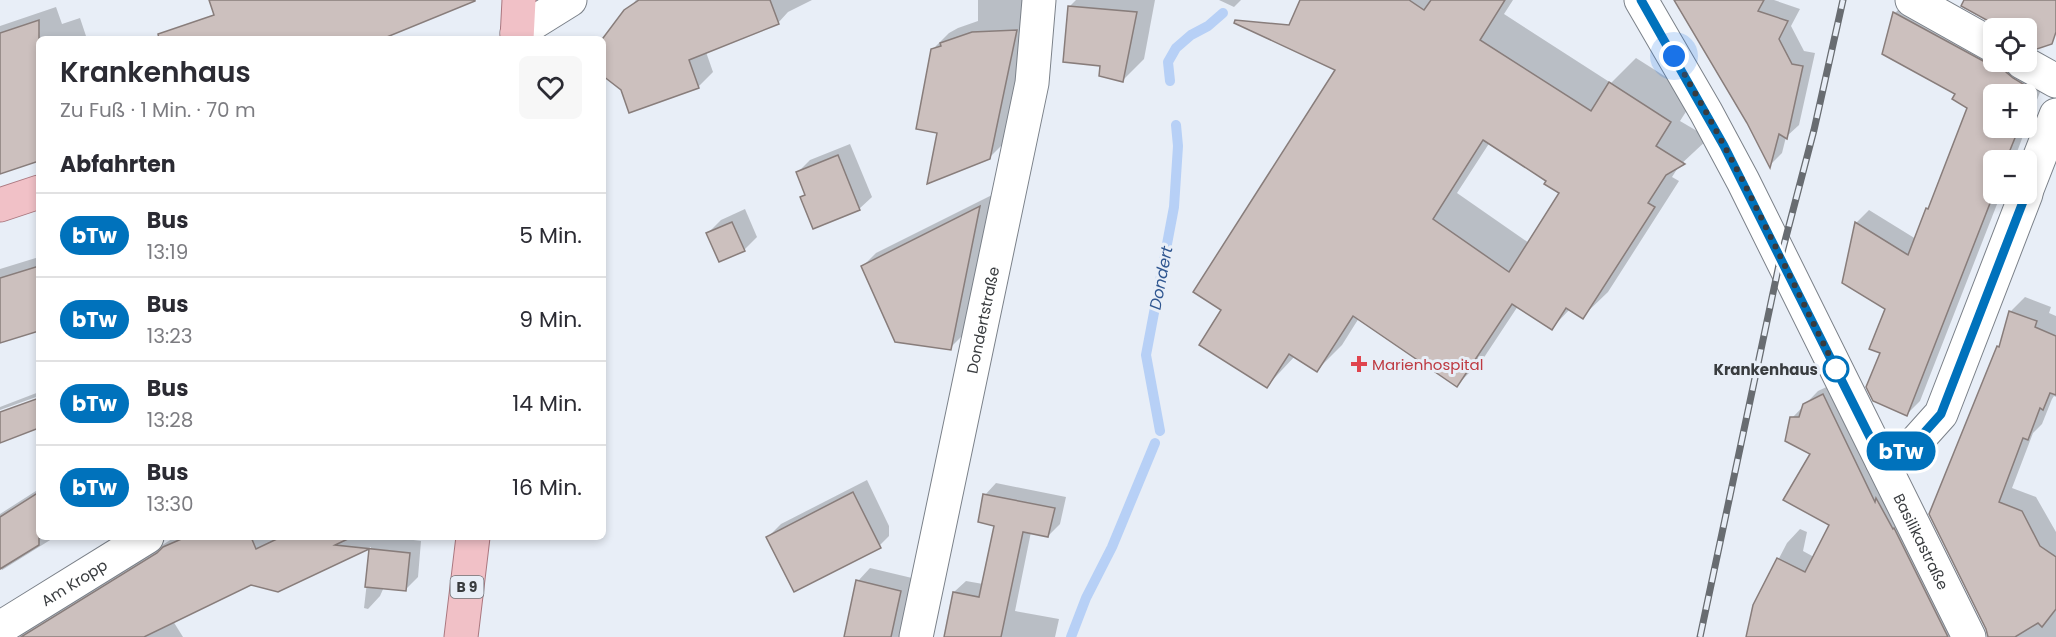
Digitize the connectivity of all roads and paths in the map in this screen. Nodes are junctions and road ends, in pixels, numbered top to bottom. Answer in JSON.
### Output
{"nodes":[{"id":1,"x":519,"y":0,"type":"edge"},
{"id":2,"x":570,"y":0,"type":"edge"},
{"id":3,"x":1039,"y":0,"type":"edge"},
{"id":4,"x":1641,"y":0,"type":"edge"},
{"id":5,"x":1912,"y":0,"type":"edge"},
{"id":6,"x":512,"y":36,"type":"edge"},
{"id":7,"x":514,"y":36,"type":"edge"},
{"id":8,"x":1983,"y":40,"type":"edge"},
{"id":9,"x":2037,"y":70,"type":"edge"},
{"id":10,"x":2056,"y":81,"type":"edge"},
{"id":11,"x":2056,"y":115,"type":"edge"},
{"id":12,"x":2037,"y":164,"type":"edge"},
{"id":13,"x":36,"y":193,"type":"edge"},
{"id":14,"x":2022,"y":204,"type":"edge"},
{"id":15,"x":0,"y":205,"type":"edge"},
{"id":16,"x":1882,"y":461,"type":"junction"},
{"id":17,"x":142,"y":540,"type":"edge"},
{"id":18,"x":473,"y":540,"type":"edge"},
{"id":19,"x":0,"y":628,"type":"edge"},
{"id":20,"x":461,"y":637,"type":"edge"},
{"id":21,"x":916,"y":637,"type":"edge"},
{"id":22,"x":1969,"y":637,"type":"edge"}],
"edges":[{"from":1,"to":6,"type":"main road"},
{"from":2,"to":7,"type":"street"},
{"from":3,"to":21,"type":"street","name":"Dondertstraße"},
{"from":4,"to":16,"type":"street","name":"Basilikastraße"},
{"from":5,"to":8,"type":"street"},
{"from":9,"to":10,"type":"street"},
{"from":11,"to":12,"type":"street"},
{"from":13,"to":15,"type":"main road"},
{"from":14,"to":16,"type":"street"},
{"from":16,"to":22,"type":"street","name":"Basilikastraße"},
{"from":17,"to":19,"type":"street","name":"Am Kropp"},
{"from":18,"to":20,"type":"main road","number":"B 9"}]}
